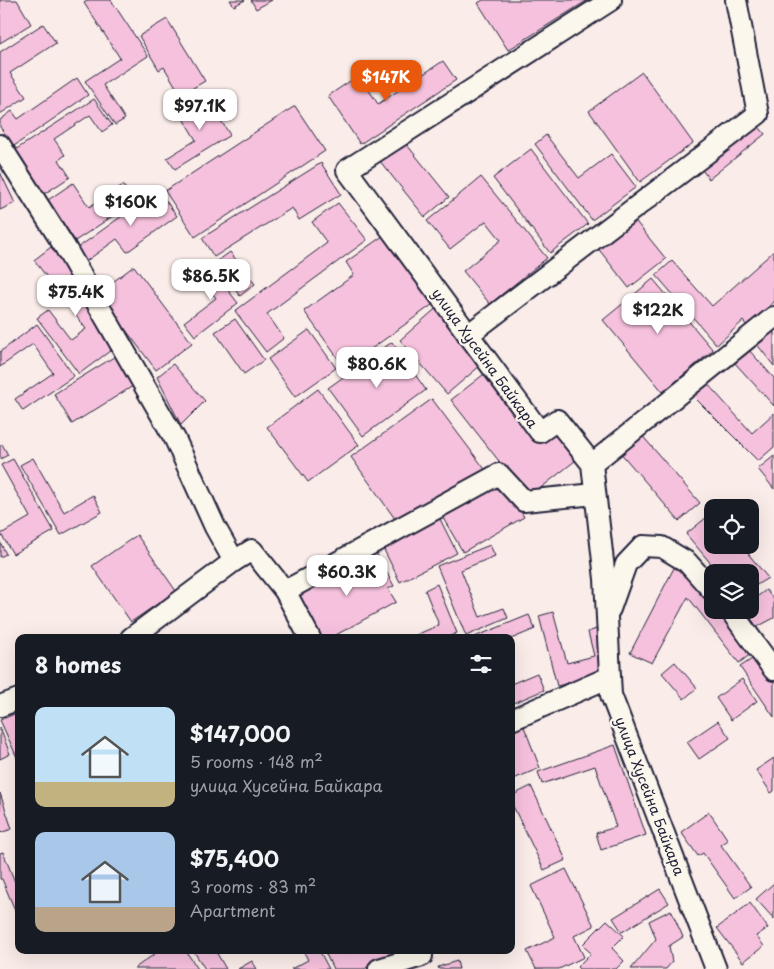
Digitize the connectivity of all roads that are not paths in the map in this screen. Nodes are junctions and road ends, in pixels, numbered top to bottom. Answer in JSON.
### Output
{"nodes":[{"id":1,"x":611,"y":0,"type":"edge"},
{"id":2,"x":736,"y":0,"type":"edge"},
{"id":3,"x":0,"y":145,"type":"edge"},
{"id":4,"x":774,"y":317,"type":"edge"},
{"id":5,"x":468,"y":335,"type":"junction"},
{"id":6,"x":592,"y":464,"type":"junction"},
{"id":7,"x":596,"y":494,"type":"junction"},
{"id":8,"x":234,"y":560,"type":"junction"},
{"id":9,"x":704,"y":581,"type":"edge"},
{"id":10,"x":285,"y":591,"type":"junction"},
{"id":11,"x":608,"y":617,"type":"junction"},
{"id":12,"x":737,"y":619,"type":"edge"},
{"id":13,"x":136,"y":634,"type":"edge"},
{"id":14,"x":308,"y":634,"type":"edge"},
{"id":15,"x":774,"y":670,"type":"edge"},
{"id":16,"x":610,"y":677,"type":"junction"},
{"id":17,"x":15,"y":700,"type":"edge"},
{"id":18,"x":0,"y":706,"type":"edge"},
{"id":19,"x":515,"y":718,"type":"edge"},
{"id":20,"x":422,"y":954,"type":"edge"},
{"id":21,"x":379,"y":969,"type":"edge"},
{"id":22,"x":716,"y":969,"type":"edge"}],
"edges":[{"from":1,"to":5,"type":"street","name":"улица Хусейна Байкара"},
{"from":2,"to":5,"type":"street"},
{"from":3,"to":8,"type":"street"},
{"from":4,"to":6,"type":"street"},
{"from":5,"to":6,"type":"street","name":"улица Хусейна Байкара"},
{"from":6,"to":7,"type":"street","name":"улица Хусейна Байкара"},
{"from":7,"to":10,"type":"street"},
{"from":7,"to":11,"type":"street","name":"улица Хусейна Байкара"},
{"from":8,"to":10,"type":"street"},
{"from":8,"to":13,"type":"street"},
{"from":9,"to":11,"type":"street","name":"улица Хусейна Байкара"},
{"from":10,"to":14,"type":"street"},
{"from":11,"to":16,"type":"street","name":"улица Хусейна Байкара"},
{"from":12,"to":15,"type":"street"},
{"from":16,"to":19,"type":"street"},
{"from":16,"to":22,"type":"street","name":"улица Хусейна Байкара"},
{"from":17,"to":18,"type":"street"},
{"from":20,"to":21,"type":"street"}]}
